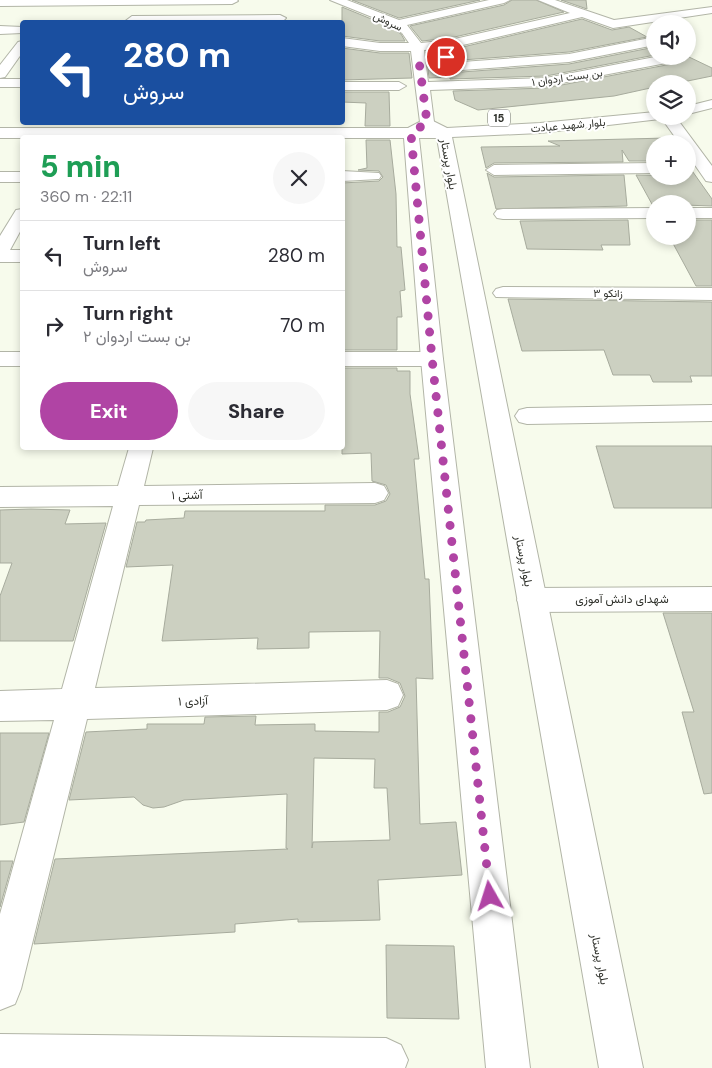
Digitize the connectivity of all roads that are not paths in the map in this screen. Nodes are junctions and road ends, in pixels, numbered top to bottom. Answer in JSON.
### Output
{"nodes":[{"id":1,"x":232,"y":0,"type":"edge"},
{"id":2,"x":362,"y":0,"type":"edge"},
{"id":3,"x":504,"y":0,"type":"edge"},
{"id":4,"x":544,"y":0,"type":"edge"},
{"id":5,"x":341,"y":2,"type":"edge"},
{"id":6,"x":0,"y":3,"type":"edge"},
{"id":7,"x":663,"y":3,"type":"dead end"},
{"id":8,"x":558,"y":6,"type":"junction"},
{"id":9,"x":397,"y":8,"type":"dead end"},
{"id":10,"x":601,"y":8,"type":"dead end"},
{"id":11,"x":712,"y":10,"type":"edge"},
{"id":12,"x":533,"y":11,"type":"dead end"},
{"id":13,"x":371,"y":13,"type":"junction"},
{"id":14,"x":578,"y":13,"type":"junction"},
{"id":15,"x":690,"y":14,"type":"junction"},
{"id":16,"x":285,"y":20,"type":"edge"},
{"id":17,"x":560,"y":20,"type":"junction"},
{"id":18,"x":485,"y":23,"type":"dead end"},
{"id":19,"x":712,"y":23,"type":"edge"},
{"id":20,"x":396,"y":24,"type":"junction"},
{"id":21,"x":468,"y":27,"type":"dead end"},
{"id":22,"x":0,"y":30,"type":"edge"},
{"id":23,"x":20,"y":30,"type":"edge"},
{"id":24,"x":430,"y":34,"type":"dead end"},
{"id":25,"x":598,"y":38,"type":"dead end"},
{"id":26,"x":345,"y":42,"type":"edge"},
{"id":27,"x":414,"y":42,"type":"junction"},
{"id":28,"x":646,"y":42,"type":"edge"},
{"id":29,"x":20,"y":46,"type":"edge"},
{"id":30,"x":7,"y":47,"type":"dead end"},
{"id":31,"x":621,"y":48,"type":"junction"},
{"id":32,"x":20,"y":49,"type":"edge"},
{"id":33,"x":419,"y":61,"type":"junction"},
{"id":34,"x":646,"y":63,"type":"edge"},
{"id":35,"x":462,"y":66,"type":"dead end"},
{"id":36,"x":0,"y":74,"type":"edge"},
{"id":37,"x":0,"y":83,"type":"edge"},
{"id":38,"x":20,"y":83,"type":"edge"},
{"id":39,"x":345,"y":86,"type":"edge"},
{"id":40,"x":399,"y":86,"type":"dead end"},
{"id":41,"x":421,"y":86,"type":"junction"},
{"id":42,"x":712,"y":91,"type":"edge"},
{"id":43,"x":696,"y":94,"type":"edge"},
{"id":44,"x":712,"y":104,"type":"edge"},
{"id":45,"x":646,"y":105,"type":"edge"},
{"id":46,"x":696,"y":108,"type":"edge"},
{"id":47,"x":646,"y":117,"type":"edge"},
{"id":48,"x":0,"y":120,"type":"edge"},
{"id":49,"x":20,"y":120,"type":"edge"},
{"id":50,"x":345,"y":122,"type":"edge"},
{"id":51,"x":676,"y":125,"type":"edge"},
{"id":52,"x":428,"y":129,"type":"junction"},
{"id":53,"x":0,"y":133,"type":"edge"},
{"id":54,"x":646,"y":168,"type":"edge"},
{"id":55,"x":494,"y":170,"type":"dead end"},
{"id":56,"x":696,"y":170,"type":"edge"},
{"id":57,"x":709,"y":172,"type":"edge"},
{"id":58,"x":345,"y":176,"type":"edge"},
{"id":59,"x":373,"y":176,"type":"dead end"},
{"id":60,"x":0,"y":177,"type":"edge"},
{"id":61,"x":20,"y":177,"type":"edge"},
{"id":62,"x":646,"y":213,"type":"edge"},
{"id":63,"x":696,"y":213,"type":"edge"},
{"id":64,"x":712,"y":213,"type":"edge"},
{"id":65,"x":503,"y":214,"type":"dead end"},
{"id":66,"x":20,"y":217,"type":"edge"},
{"id":67,"x":0,"y":251,"type":"edge"},
{"id":68,"x":0,"y":256,"type":"edge"},
{"id":69,"x":20,"y":256,"type":"edge"},
{"id":70,"x":503,"y":292,"type":"dead end"},
{"id":71,"x":712,"y":294,"type":"edge"},
{"id":72,"x":345,"y":358,"type":"edge"},
{"id":73,"x":432,"y":358,"type":"junction"},
{"id":74,"x":0,"y":359,"type":"edge"},
{"id":75,"x":20,"y":359,"type":"edge"},
{"id":76,"x":712,"y":413,"type":"edge"},
{"id":77,"x":527,"y":416,"type":"dead end"},
{"id":78,"x":140,"y":450,"type":"edge"},
{"id":79,"x":375,"y":493,"type":"dead end"},
{"id":80,"x":129,"y":496,"type":"junction"},
{"id":81,"x":0,"y":497,"type":"edge"},
{"id":82,"x":712,"y":599,"type":"edge"},
{"id":83,"x":532,"y":600,"type":"junction"},
{"id":84,"x":387,"y":696,"type":"dead end"},
{"id":85,"x":75,"y":704,"type":"junction"},
{"id":86,"x":0,"y":706,"type":"edge"},
{"id":87,"x":0,"y":989,"type":"edge"},
{"id":88,"x":0,"y":1056,"type":"edge"},
{"id":89,"x":386,"y":1060,"type":"dead end"},
{"id":90,"x":508,"y":1068,"type":"edge"},
{"id":91,"x":621,"y":1068,"type":"edge"}],
"edges":[{"from":1,"to":6,"type":"street"},
{"from":1,"to":16,"type":"street"},
{"from":2,"to":5,"type":"street"},
{"from":3,"to":20,"type":"street"},
{"from":4,"to":8,"type":"street"},
{"from":5,"to":13,"type":"street","name":"سروش"},
{"from":7,"to":15,"type":"street"},
{"from":8,"to":12,"type":"street"},
{"from":8,"to":14,"type":"street"},
{"from":9,"to":13,"type":"street"},
{"from":10,"to":14,"type":"street"},
{"from":11,"to":15,"type":"street"},
{"from":13,"to":20,"type":"street","name":"سروش"},
{"from":14,"to":15,"type":"street"},
{"from":14,"to":17,"type":"street"},
{"from":15,"to":19,"type":"street"},
{"from":17,"to":27,"type":"street"},
{"from":17,"to":33,"type":"street"},
{"from":18,"to":21,"type":"street"},
{"from":20,"to":27,"type":"street","name":"سروش"},
{"from":22,"to":23,"type":"street"},
{"from":24,"to":27,"type":"street"},
{"from":25,"to":31,"type":"street"},
{"from":26,"to":27,"type":"street"},
{"from":27,"to":33,"type":"street"},
{"from":28,"to":31,"type":"street"},
{"from":29,"to":30,"type":"street"},
{"from":31,"to":35,"type":"street"},
{"from":32,"to":36,"type":"street"},
{"from":33,"to":41,"type":"street"},
{"from":34,"to":41,"type":"street","name":"بن بست اردوان ۱"},
{"from":37,"to":38,"type":"street"},
{"from":39,"to":40,"type":"street"},
{"from":41,"to":52,"type":"street"},
{"from":42,"to":43,"type":"street"},
{"from":44,"to":46,"type":"street"},
{"from":45,"to":52,"type":"street","name":"بلوار شهید عبادت","number":"15"},
{"from":47,"to":52,"type":"street","name":"بلوار شهید عبادت","number":"15"},
{"from":48,"to":49,"type":"street"},
{"from":50,"to":52,"type":"street","name":"بلوار شهید عبادت","number":"15"},
{"from":51,"to":57,"type":"street"},
{"from":52,"to":53,"type":"street","name":"بلوار شهید عبادت","number":"15"},
{"from":52,"to":73,"type":"street"},
{"from":52,"to":83,"type":"street","name":"بلوار پرستار"},
{"from":54,"to":55,"type":"street"},
{"from":56,"to":57,"type":"street"},
{"from":58,"to":59,"type":"street"},
{"from":60,"to":61,"type":"street"},
{"from":62,"to":65,"type":"street"},
{"from":63,"to":64,"type":"street"},
{"from":66,"to":67,"type":"street"},
{"from":68,"to":69,"type":"street"},
{"from":70,"to":71,"type":"street","name":"زانکو ۳"},
{"from":72,"to":73,"type":"street"},
{"from":73,"to":90,"type":"street"},
{"from":74,"to":75,"type":"street"},
{"from":76,"to":77,"type":"street"},
{"from":78,"to":80,"type":"street"},
{"from":79,"to":80,"type":"street","name":"آشتی ۱"},
{"from":80,"to":81,"type":"street","name":"آشتی ۱"},
{"from":80,"to":85,"type":"street"},
{"from":82,"to":83,"type":"street","name":"شهدای دانش آموزی"},
{"from":83,"to":91,"type":"street","name":"بلوار پرستار"},
{"from":84,"to":85,"type":"street","name":"آزادی ۱"},
{"from":85,"to":86,"type":"street","name":"آزادی ۱"},
{"from":85,"to":87,"type":"street"},
{"from":88,"to":89,"type":"street"}]}
